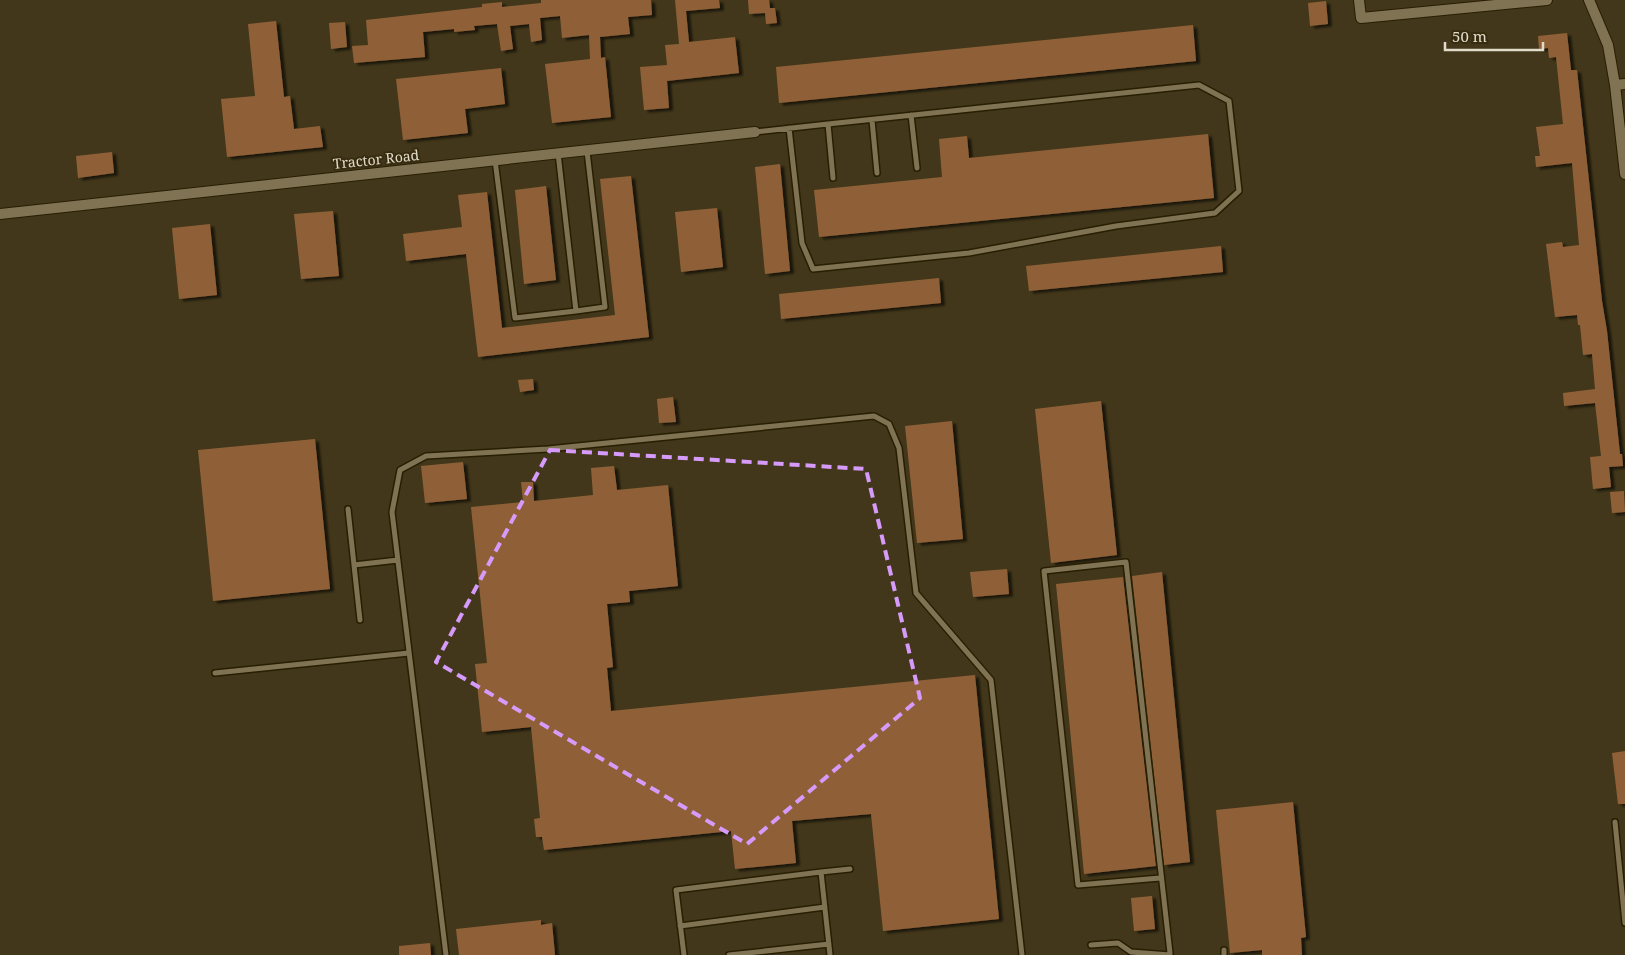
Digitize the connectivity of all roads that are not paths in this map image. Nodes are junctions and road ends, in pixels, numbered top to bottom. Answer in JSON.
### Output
{"nodes":[{"id":1,"x":1359,"y":0,"type":"edge"},
{"id":2,"x":1546,"y":0,"type":"edge"},
{"id":3,"x":1589,"y":0,"type":"edge"},
{"id":4,"x":1620,"y":85,"type":"edge"},
{"id":5,"x":911,"y":115,"type":"junction"},
{"id":6,"x":872,"y":120,"type":"junction"},
{"id":7,"x":828,"y":124,"type":"junction"},
{"id":8,"x":789,"y":128,"type":"junction"},
{"id":9,"x":755,"y":132,"type":"joint"},
{"id":10,"x":587,"y":150,"type":"junction"},
{"id":11,"x":558,"y":153,"type":"junction"},
{"id":12,"x":495,"y":160,"type":"junction"},
{"id":13,"x":917,"y":168,"type":"dead end"},
{"id":14,"x":877,"y":172,"type":"dead end"},
{"id":15,"x":1625,"y":174,"type":"edge"},
{"id":16,"x":833,"y":178,"type":"dead end"},
{"id":17,"x":0,"y":214,"type":"edge"},
{"id":18,"x":576,"y":311,"type":"junction"},
{"id":19,"x":348,"y":508,"type":"dead end"},
{"id":20,"x":398,"y":560,"type":"junction"},
{"id":21,"x":354,"y":565,"type":"junction"},
{"id":22,"x":360,"y":620,"type":"dead end"},
{"id":23,"x":409,"y":653,"type":"junction"},
{"id":24,"x":214,"y":673,"type":"dead end"},
{"id":25,"x":1615,"y":822,"type":"dead end"},
{"id":26,"x":850,"y":869,"type":"dead end"},
{"id":27,"x":821,"y":872,"type":"junction"},
{"id":28,"x":1160,"y":878,"type":"junction"},
{"id":29,"x":825,"y":907,"type":"junction"},
{"id":30,"x":1625,"y":922,"type":"edge"},
{"id":31,"x":680,"y":926,"type":"junction"},
{"id":32,"x":829,"y":944,"type":"junction"},
{"id":33,"x":1091,"y":945,"type":"dead end"},
{"id":34,"x":1170,"y":954,"type":"edge"},
{"id":35,"x":446,"y":955,"type":"edge"},
{"id":36,"x":684,"y":955,"type":"edge"},
{"id":37,"x":729,"y":955,"type":"edge"},
{"id":38,"x":830,"y":955,"type":"edge"},
{"id":39,"x":1022,"y":955,"type":"edge"}],
"edges":[{"from":1,"to":2,"type":"street"},
{"from":3,"to":4,"type":"street"},
{"from":4,"to":15,"type":"street"},
{"from":5,"to":6,"type":"lane"},
{"from":5,"to":8,"type":"lane"},
{"from":5,"to":13,"type":"lane"},
{"from":6,"to":7,"type":"lane"},
{"from":6,"to":14,"type":"lane"},
{"from":7,"to":8,"type":"lane"},
{"from":7,"to":16,"type":"lane"},
{"from":8,"to":9,"type":"lane"},
{"from":9,"to":10,"type":"street","name":"Tractor Road"},
{"from":10,"to":11,"type":"street","name":"Tractor Road"},
{"from":10,"to":18,"type":"lane"},
{"from":11,"to":12,"type":"street","name":"Tractor Road"},
{"from":11,"to":18,"type":"lane"},
{"from":12,"to":17,"type":"street","name":"Tractor Road"},
{"from":12,"to":18,"type":"lane"},
{"from":19,"to":21,"type":"lane"},
{"from":20,"to":21,"type":"lane"},
{"from":20,"to":23,"type":"lane"},
{"from":20,"to":39,"type":"lane"},
{"from":21,"to":22,"type":"lane"},
{"from":23,"to":24,"type":"lane"},
{"from":23,"to":35,"type":"lane"},
{"from":25,"to":30,"type":"lane"},
{"from":26,"to":27,"type":"lane"},
{"from":27,"to":29,"type":"lane"},
{"from":27,"to":31,"type":"lane"},
{"from":28,"to":28,"type":"lane"},
{"from":28,"to":34,"type":"lane"},
{"from":29,"to":31,"type":"lane"},
{"from":29,"to":32,"type":"lane"},
{"from":31,"to":36,"type":"lane"},
{"from":32,"to":37,"type":"lane"},
{"from":32,"to":38,"type":"lane"},
{"from":33,"to":34,"type":"lane"}]}
